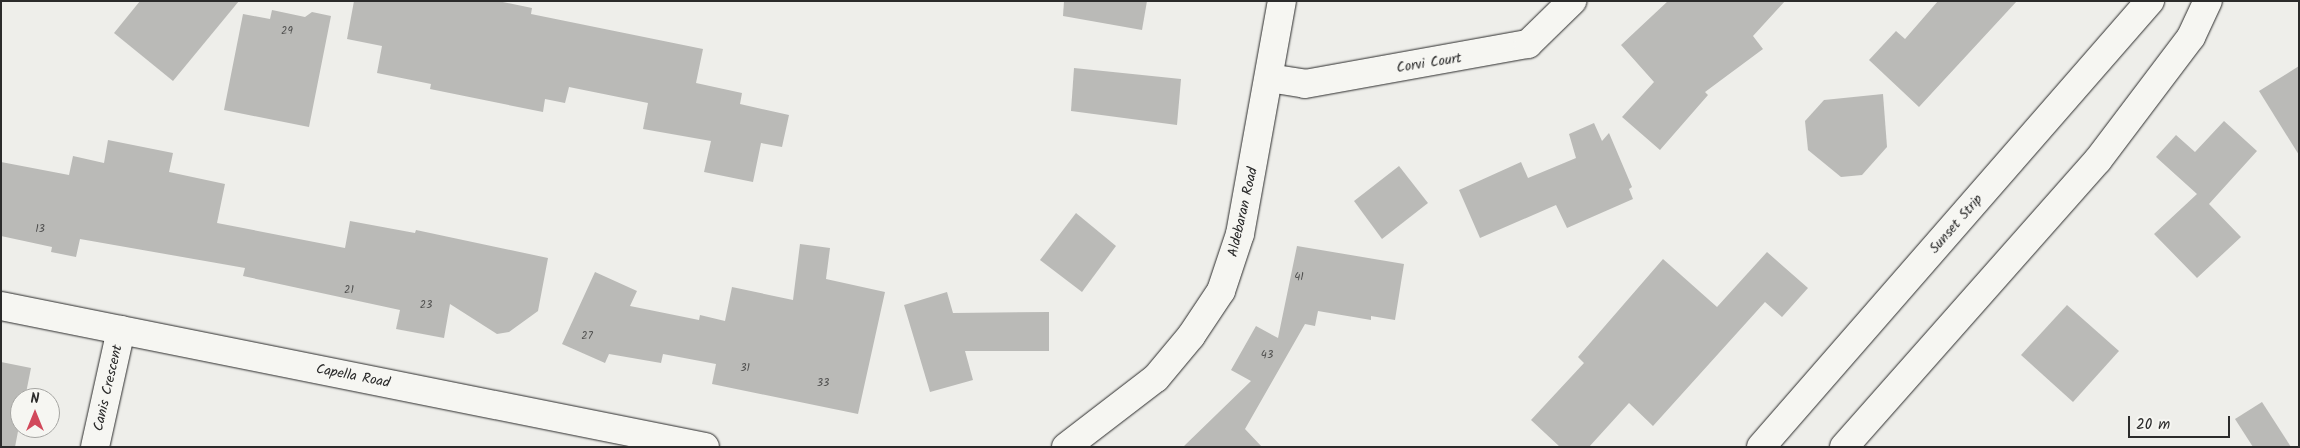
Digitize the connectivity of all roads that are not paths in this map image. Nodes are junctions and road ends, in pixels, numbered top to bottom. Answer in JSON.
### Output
{"nodes":[{"id":1,"x":1282,"y":1,"type":"edge"},
{"id":2,"x":1572,"y":1,"type":"edge"},
{"id":3,"x":2150,"y":1,"type":"edge"},
{"id":4,"x":2208,"y":1,"type":"edge"},
{"id":5,"x":1269,"y":78,"type":"junction"},
{"id":6,"x":1,"y":306,"type":"edge"},
{"id":7,"x":121,"y":330,"type":"junction"},
{"id":8,"x":94,"y":447,"type":"edge"},
{"id":9,"x":705,"y":447,"type":"edge"},
{"id":10,"x":1066,"y":447,"type":"edge"},
{"id":11,"x":1762,"y":447,"type":"edge"},
{"id":12,"x":1844,"y":447,"type":"edge"}],
"edges":[{"from":1,"to":5,"type":"street","name":"Aldebaran Road"},
{"from":2,"to":5,"type":"street","name":"Corvi Court"},
{"from":3,"to":11,"type":"street","name":"Sunset Strip"},
{"from":4,"to":12,"type":"street"},
{"from":5,"to":10,"type":"street","name":"Aldebaran Road"},
{"from":6,"to":7,"type":"street","name":"Capella Road"},
{"from":7,"to":8,"type":"street","name":"Canis Crescent"},
{"from":7,"to":9,"type":"street","name":"Capella Road"}]}
